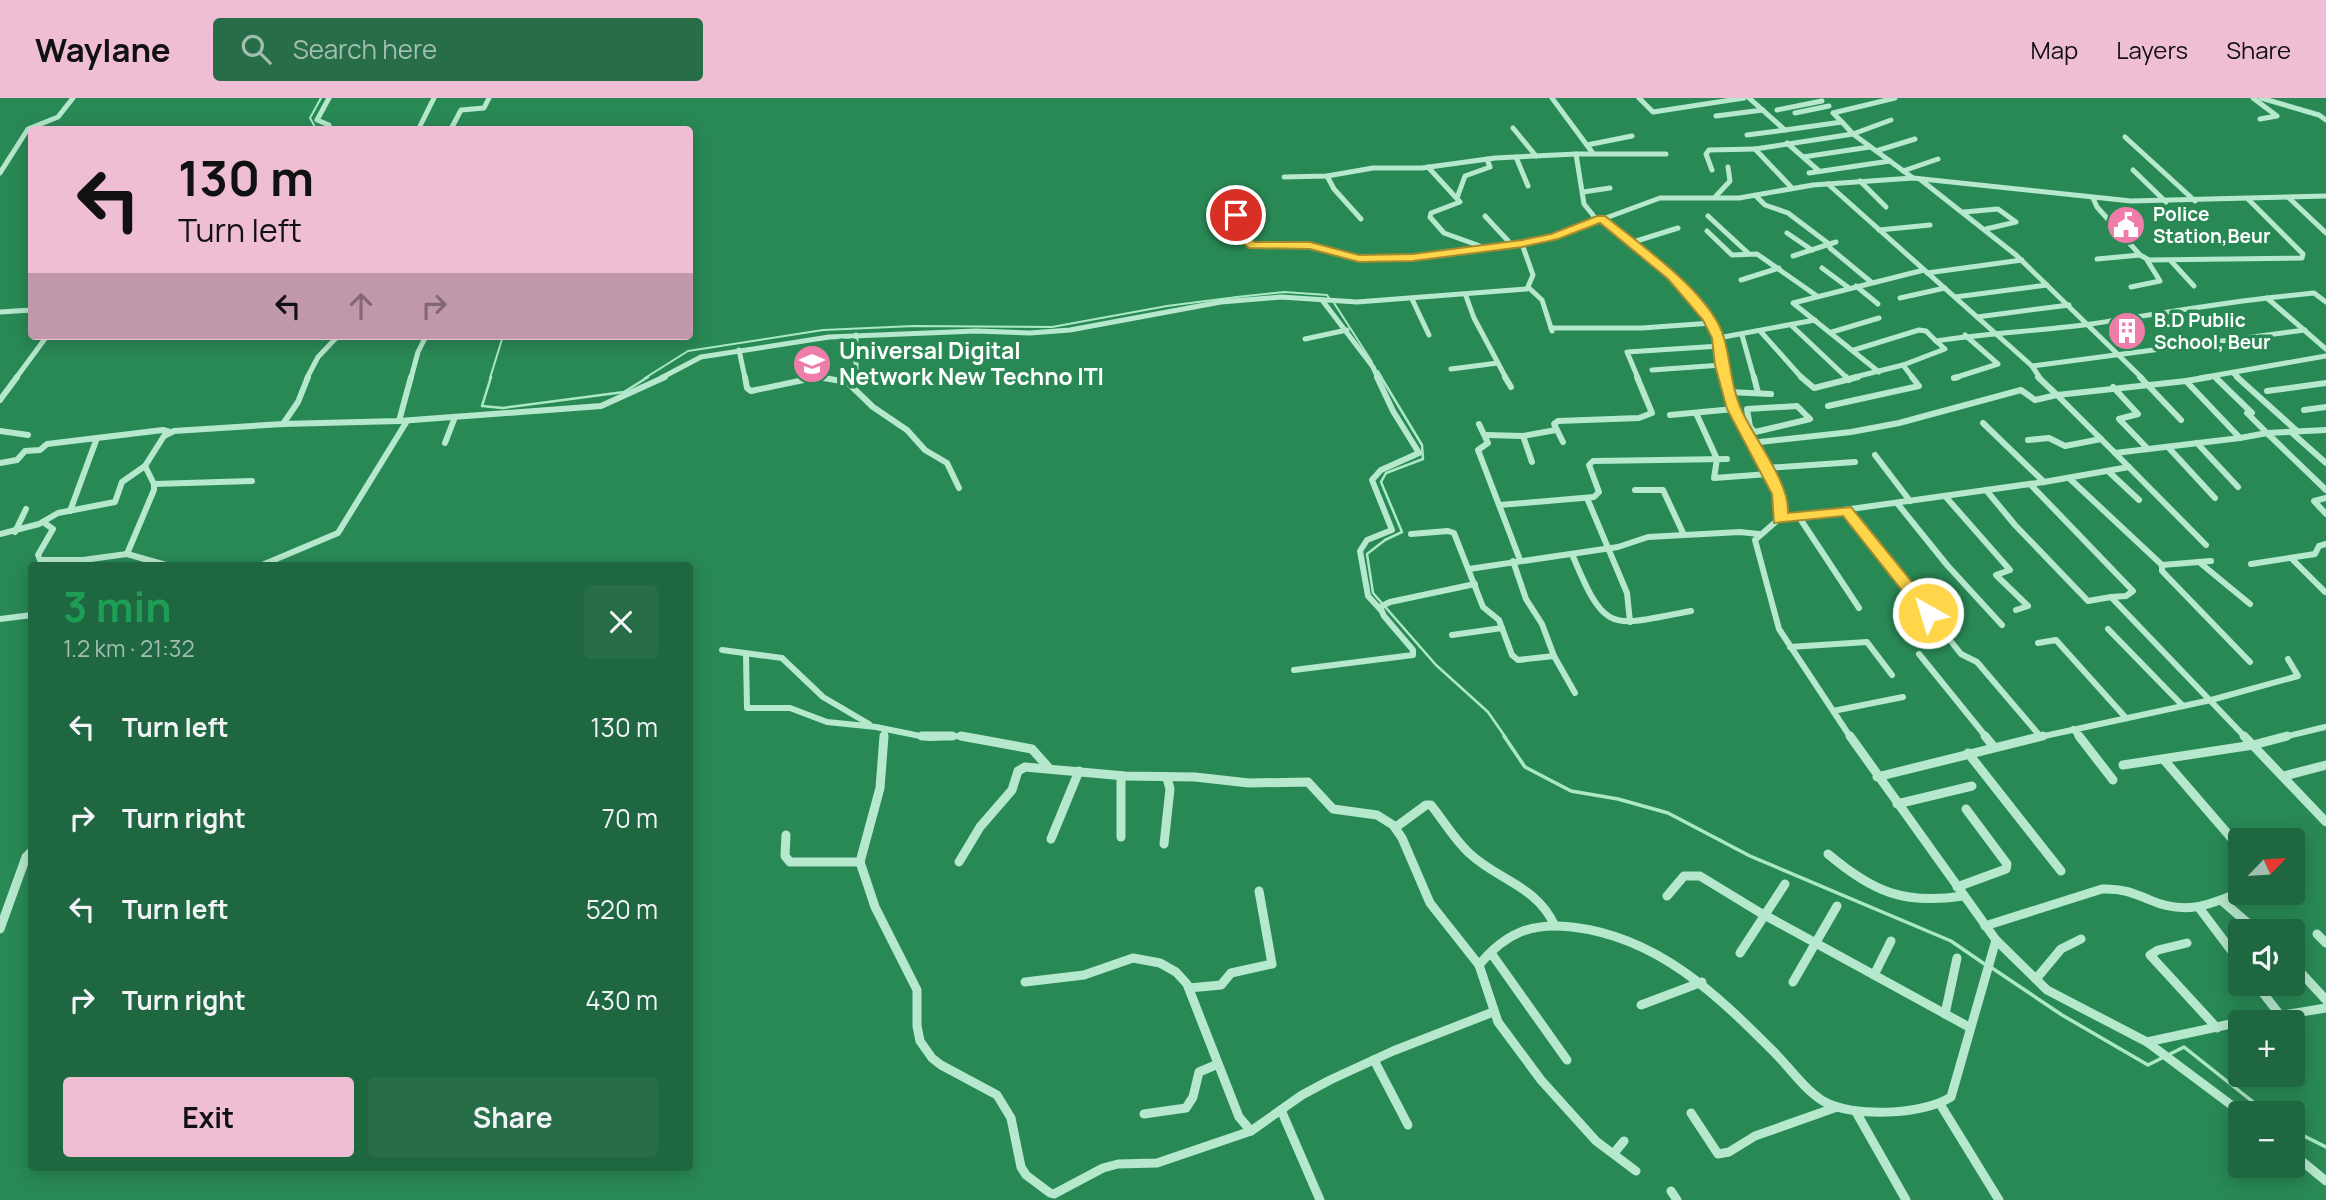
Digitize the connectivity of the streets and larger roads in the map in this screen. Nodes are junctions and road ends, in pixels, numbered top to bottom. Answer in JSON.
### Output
{"nodes":[{"id":1,"x":73,"y":98,"type":"edge"},
{"id":2,"x":329,"y":98,"type":"edge"},
{"id":3,"x":434,"y":98,"type":"edge"},
{"id":4,"x":466,"y":98,"type":"edge"},
{"id":5,"x":489,"y":98,"type":"edge"},
{"id":6,"x":1552,"y":98,"type":"edge"},
{"id":7,"x":1639,"y":98,"type":"edge"},
{"id":8,"x":1744,"y":98,"type":"edge"},
{"id":9,"x":1750,"y":98,"type":"edge"},
{"id":10,"x":1895,"y":98,"type":"edge"},
{"id":11,"x":2253,"y":98,"type":"edge"},
{"id":12,"x":2261,"y":98,"type":"edge"},
{"id":13,"x":1819,"y":99,"type":"edge"},
{"id":14,"x":2278,"y":101,"type":"edge"},
{"id":15,"x":1829,"y":106,"type":"junction"},
{"id":16,"x":461,"y":110,"type":"junction"},
{"id":17,"x":1763,"y":110,"type":"junction"},
{"id":18,"x":1777,"y":110,"type":"dead end"},
{"id":19,"x":1836,"y":110,"type":"junction"},
{"id":20,"x":1795,"y":113,"type":"dead end"},
{"id":21,"x":1716,"y":116,"type":"dead end"},
{"id":22,"x":2260,"y":119,"type":"dead end"},
{"id":23,"x":1891,"y":120,"type":"dead end"},
{"id":24,"x":2326,"y":120,"type":"edge"},
{"id":25,"x":1842,"y":122,"type":"junction"},
{"id":26,"x":329,"y":125,"type":"dead end"},
{"id":27,"x":32,"y":126,"type":"edge"},
{"id":28,"x":420,"y":126,"type":"dead end"},
{"id":29,"x":453,"y":126,"type":"edge"},
{"id":30,"x":1513,"y":128,"type":"dead end"},
{"id":31,"x":28,"y":129,"type":"edge"},
{"id":32,"x":1785,"y":130,"type":"junction"},
{"id":33,"x":1853,"y":134,"type":"junction"},
{"id":34,"x":1747,"y":135,"type":"dead end"},
{"id":35,"x":1632,"y":136,"type":"dead end"},
{"id":36,"x":2124,"y":137,"type":"dead end"},
{"id":37,"x":1915,"y":139,"type":"dead end"},
{"id":38,"x":1787,"y":143,"type":"junction"},
{"id":39,"x":1564,"y":145,"type":"dead end"},
{"id":40,"x":1587,"y":145,"type":"junction"},
{"id":41,"x":1870,"y":147,"type":"junction"},
{"id":42,"x":1755,"y":149,"type":"junction"},
{"id":43,"x":1876,"y":151,"type":"junction"},
{"id":44,"x":1592,"y":152,"type":"junction"},
{"id":45,"x":1566,"y":154,"type":"junction"},
{"id":46,"x":1576,"y":154,"type":"junction"},
{"id":47,"x":1666,"y":154,"type":"dead end"},
{"id":48,"x":1536,"y":156,"type":"junction"},
{"id":49,"x":1516,"y":157,"type":"junction"},
{"id":50,"x":1803,"y":157,"type":"junction"},
{"id":51,"x":1487,"y":159,"type":"junction"},
{"id":52,"x":1938,"y":159,"type":"dead end"},
{"id":53,"x":1890,"y":161,"type":"junction"},
{"id":54,"x":1429,"y":167,"type":"junction"},
{"id":55,"x":1728,"y":167,"type":"dead end"},
{"id":56,"x":1712,"y":170,"type":"dead end"},
{"id":57,"x":2133,"y":170,"type":"dead end"},
{"id":58,"x":1819,"y":171,"type":"junction"},
{"id":59,"x":1903,"y":171,"type":"junction"},
{"id":60,"x":0,"y":173,"type":"edge"},
{"id":61,"x":1809,"y":173,"type":"dead end"},
{"id":62,"x":1326,"y":176,"type":"junction"},
{"id":63,"x":1284,"y":177,"type":"dead end"},
{"id":64,"x":1917,"y":179,"type":"junction"},
{"id":65,"x":1860,"y":181,"type":"junction"},
{"id":66,"x":1828,"y":184,"type":"junction"},
{"id":67,"x":1528,"y":186,"type":"dead end"},
{"id":68,"x":1609,"y":188,"type":"dead end"},
{"id":69,"x":1792,"y":188,"type":"junction"},
{"id":70,"x":1583,"y":192,"type":"junction"},
{"id":71,"x":1716,"y":196,"type":"junction"},
{"id":72,"x":1756,"y":196,"type":"junction"},
{"id":73,"x":2289,"y":197,"type":"junction"},
{"id":74,"x":2326,"y":197,"type":"edge"},
{"id":75,"x":1457,"y":198,"type":"junction"},
{"id":76,"x":2093,"y":198,"type":"junction"},
{"id":77,"x":2248,"y":199,"type":"junction"},
{"id":78,"x":1230,"y":200,"type":"dead end"},
{"id":79,"x":2195,"y":201,"type":"junction"},
{"id":80,"x":2166,"y":202,"type":"junction"},
{"id":81,"x":1886,"y":207,"type":"dead end"},
{"id":82,"x":1964,"y":212,"type":"junction"},
{"id":83,"x":1485,"y":216,"type":"dead end"},
{"id":84,"x":1708,"y":216,"type":"dead end"},
{"id":85,"x":1360,"y":219,"type":"dead end"},
{"id":86,"x":1599,"y":220,"type":"junction"},
{"id":87,"x":1930,"y":225,"type":"dead end"},
{"id":88,"x":1678,"y":228,"type":"dead end"},
{"id":89,"x":1986,"y":229,"type":"junction"},
{"id":90,"x":1879,"y":230,"type":"junction"},
{"id":91,"x":1707,"y":231,"type":"dead end"},
{"id":92,"x":1787,"y":233,"type":"dead end"},
{"id":93,"x":2326,"y":233,"type":"edge"},
{"id":94,"x":1630,"y":243,"type":"junction"},
{"id":95,"x":1832,"y":243,"type":"junction"},
{"id":96,"x":1511,"y":244,"type":"junction"},
{"id":97,"x":1522,"y":244,"type":"junction"},
{"id":98,"x":1486,"y":247,"type":"junction"},
{"id":99,"x":1812,"y":250,"type":"junction"},
{"id":100,"x":1748,"y":253,"type":"junction"},
{"id":101,"x":2140,"y":255,"type":"junction"},
{"id":102,"x":1793,"y":256,"type":"dead end"},
{"id":103,"x":2096,"y":259,"type":"dead end"},
{"id":104,"x":2022,"y":260,"type":"junction"},
{"id":105,"x":2147,"y":260,"type":"junction"},
{"id":106,"x":2171,"y":261,"type":"junction"},
{"id":107,"x":1779,"y":268,"type":"junction"},
{"id":108,"x":1822,"y":268,"type":"dead end"},
{"id":109,"x":1926,"y":272,"type":"junction"},
{"id":110,"x":1741,"y":280,"type":"dead end"},
{"id":111,"x":1871,"y":282,"type":"junction"},
{"id":112,"x":2047,"y":285,"type":"junction"},
{"id":113,"x":1856,"y":286,"type":"junction"},
{"id":114,"x":2194,"y":286,"type":"dead end"},
{"id":115,"x":1528,"y":287,"type":"junction"},
{"id":116,"x":2131,"y":287,"type":"dead end"},
{"id":117,"x":1849,"y":288,"type":"junction"},
{"id":118,"x":1945,"y":288,"type":"junction"},
{"id":119,"x":2326,"y":292,"type":"edge"},
{"id":120,"x":2314,"y":293,"type":"junction"},
{"id":121,"x":1466,"y":296,"type":"junction"},
{"id":122,"x":1817,"y":296,"type":"junction"},
{"id":123,"x":1955,"y":297,"type":"junction"},
{"id":124,"x":1900,"y":298,"type":"dead end"},
{"id":125,"x":2267,"y":298,"type":"junction"},
{"id":126,"x":1412,"y":299,"type":"junction"},
{"id":127,"x":1322,"y":300,"type":"junction"},
{"id":128,"x":2326,"y":302,"type":"edge"},
{"id":129,"x":1878,"y":304,"type":"dead end"},
{"id":130,"x":2069,"y":305,"type":"junction"},
{"id":131,"x":28,"y":310,"type":"edge"},
{"id":132,"x":0,"y":312,"type":"edge"},
{"id":133,"x":1977,"y":317,"type":"junction"},
{"id":134,"x":1880,"y":318,"type":"dead end"},
{"id":135,"x":1815,"y":320,"type":"junction"},
{"id":136,"x":1712,"y":323,"type":"junction"},
{"id":137,"x":2089,"y":324,"type":"junction"},
{"id":138,"x":1791,"y":325,"type":"junction"},
{"id":139,"x":1347,"y":330,"type":"junction"},
{"id":140,"x":2305,"y":330,"type":"junction"},
{"id":141,"x":1993,"y":331,"type":"junction"},
{"id":142,"x":1761,"y":332,"type":"junction"},
{"id":143,"x":1832,"y":332,"type":"junction"},
{"id":144,"x":856,"y":335,"type":"junction"},
{"id":145,"x":1429,"y":335,"type":"dead end"},
{"id":146,"x":1742,"y":335,"type":"junction"},
{"id":147,"x":1965,"y":335,"type":"junction"},
{"id":148,"x":1305,"y":339,"type":"dead end"},
{"id":149,"x":44,"y":340,"type":"edge"},
{"id":150,"x":334,"y":340,"type":"edge"},
{"id":151,"x":424,"y":340,"type":"edge"},
{"id":152,"x":1936,"y":341,"type":"junction"},
{"id":153,"x":1719,"y":342,"type":"junction"},
{"id":154,"x":2326,"y":349,"type":"edge"},
{"id":155,"x":739,"y":350,"type":"junction"},
{"id":156,"x":1854,"y":350,"type":"junction"},
{"id":157,"x":2120,"y":355,"type":"junction"},
{"id":158,"x":2326,"y":356,"type":"edge"},
{"id":159,"x":1498,"y":363,"type":"junction"},
{"id":160,"x":1722,"y":365,"type":"junction"},
{"id":161,"x":1903,"y":365,"type":"junction"},
{"id":162,"x":2032,"y":366,"type":"junction"},
{"id":163,"x":1451,"y":369,"type":"dead end"},
{"id":164,"x":1652,"y":370,"type":"dead end"},
{"id":165,"x":1879,"y":372,"type":"junction"},
{"id":166,"x":2233,"y":373,"type":"junction"},
{"id":167,"x":2214,"y":376,"type":"junction"},
{"id":168,"x":1954,"y":378,"type":"dead end"},
{"id":169,"x":840,"y":380,"type":"junction"},
{"id":170,"x":1849,"y":380,"type":"junction"},
{"id":171,"x":2186,"y":381,"type":"junction"},
{"id":172,"x":2326,"y":383,"type":"edge"},
{"id":173,"x":2147,"y":384,"type":"junction"},
{"id":174,"x":1511,"y":387,"type":"dead end"},
{"id":175,"x":2113,"y":387,"type":"junction"},
{"id":176,"x":2267,"y":391,"type":"dead end"},
{"id":177,"x":1729,"y":392,"type":"junction"},
{"id":178,"x":1758,"y":393,"type":"junction"},
{"id":179,"x":1772,"y":394,"type":"dead end"},
{"id":180,"x":2057,"y":396,"type":"junction"},
{"id":181,"x":0,"y":400,"type":"edge"},
{"id":182,"x":1828,"y":406,"type":"dead end"},
{"id":183,"x":2326,"y":407,"type":"edge"},
{"id":184,"x":1734,"y":409,"type":"junction"},
{"id":185,"x":2304,"y":410,"type":"dead end"},
{"id":186,"x":1696,"y":413,"type":"junction"},
{"id":187,"x":1670,"y":415,"type":"dead end"},
{"id":188,"x":455,"y":417,"type":"junction"},
{"id":189,"x":2181,"y":420,"type":"dead end"},
{"id":190,"x":403,"y":421,"type":"junction"},
{"id":191,"x":1983,"y":423,"type":"dead end"},
{"id":192,"x":283,"y":424,"type":"junction"},
{"id":193,"x":1479,"y":424,"type":"dead end"},
{"id":194,"x":1742,"y":427,"type":"junction"},
{"id":195,"x":1750,"y":427,"type":"junction"},
{"id":196,"x":1556,"y":430,"type":"junction"},
{"id":197,"x":2326,"y":430,"type":"edge"},
{"id":198,"x":0,"y":431,"type":"edge"},
{"id":199,"x":170,"y":432,"type":"junction"},
{"id":200,"x":2294,"y":432,"type":"junction"},
{"id":201,"x":2267,"y":433,"type":"junction"},
{"id":202,"x":28,"y":435,"type":"dead end"},
{"id":203,"x":1486,"y":435,"type":"junction"},
{"id":204,"x":1522,"y":436,"type":"junction"},
{"id":205,"x":97,"y":438,"type":"junction"},
{"id":206,"x":2240,"y":438,"type":"junction"},
{"id":207,"x":2101,"y":439,"type":"junction"},
{"id":208,"x":2028,"y":440,"type":"dead end"},
{"id":209,"x":1563,"y":442,"type":"dead end"},
{"id":210,"x":445,"y":443,"type":"dead end"},
{"id":211,"x":1750,"y":443,"type":"junction"},
{"id":212,"x":2197,"y":443,"type":"junction"},
{"id":213,"x":2168,"y":447,"type":"junction"},
{"id":214,"x":2148,"y":449,"type":"junction"},
{"id":215,"x":2115,"y":453,"type":"junction"},
{"id":216,"x":1875,"y":455,"type":"dead end"},
{"id":217,"x":1717,"y":459,"type":"junction"},
{"id":218,"x":1727,"y":459,"type":"dead end"},
{"id":219,"x":1532,"y":462,"type":"dead end"},
{"id":220,"x":1855,"y":462,"type":"dead end"},
{"id":221,"x":0,"y":463,"type":"edge"},
{"id":222,"x":2326,"y":463,"type":"edge"},
{"id":223,"x":145,"y":466,"type":"junction"},
{"id":224,"x":2129,"y":467,"type":"junction"},
{"id":225,"x":1767,"y":471,"type":"junction"},
{"id":226,"x":2108,"y":471,"type":"junction"},
{"id":227,"x":2069,"y":478,"type":"junction"},
{"id":228,"x":252,"y":481,"type":"dead end"},
{"id":229,"x":2044,"y":482,"type":"junction"},
{"id":230,"x":155,"y":484,"type":"junction"},
{"id":231,"x":2030,"y":484,"type":"junction"},
{"id":232,"x":2238,"y":487,"type":"dead end"},
{"id":233,"x":959,"y":488,"type":"dead end"},
{"id":234,"x":1635,"y":490,"type":"dead end"},
{"id":235,"x":1986,"y":490,"type":"junction"},
{"id":236,"x":2326,"y":490,"type":"edge"},
{"id":237,"x":1945,"y":496,"type":"junction"},
{"id":238,"x":1587,"y":498,"type":"junction"},
{"id":239,"x":2215,"y":498,"type":"dead end"},
{"id":240,"x":2326,"y":498,"type":"edge"},
{"id":241,"x":2139,"y":500,"type":"dead end"},
{"id":242,"x":1910,"y":501,"type":"junction"},
{"id":243,"x":1897,"y":503,"type":"junction"},
{"id":244,"x":1500,"y":505,"type":"junction"},
{"id":245,"x":26,"y":509,"type":"dead end"},
{"id":246,"x":1846,"y":510,"type":"junction"},
{"id":247,"x":70,"y":511,"type":"junction"},
{"id":248,"x":2326,"y":514,"type":"edge"},
{"id":249,"x":1799,"y":517,"type":"junction"},
{"id":250,"x":1779,"y":519,"type":"junction"},
{"id":251,"x":43,"y":522,"type":"junction"},
{"id":252,"x":15,"y":532,"type":"junction"},
{"id":253,"x":0,"y":534,"type":"edge"},
{"id":254,"x":1411,"y":534,"type":"dead end"},
{"id":255,"x":1759,"y":534,"type":"junction"},
{"id":256,"x":1684,"y":535,"type":"junction"},
{"id":257,"x":2326,"y":544,"type":"edge"},
{"id":258,"x":2206,"y":545,"type":"dead end"},
{"id":259,"x":1610,"y":548,"type":"junction"},
{"id":260,"x":127,"y":554,"type":"junction"},
{"id":261,"x":1572,"y":554,"type":"junction"},
{"id":262,"x":2291,"y":558,"type":"junction"},
{"id":263,"x":1516,"y":561,"type":"junction"},
{"id":264,"x":2211,"y":561,"type":"dead end"},
{"id":265,"x":155,"y":562,"type":"edge"},
{"id":266,"x":269,"y":562,"type":"edge"},
{"id":267,"x":2199,"y":562,"type":"junction"},
{"id":268,"x":2251,"y":564,"type":"dead end"},
{"id":269,"x":2162,"y":565,"type":"junction"},
{"id":270,"x":1469,"y":569,"type":"junction"},
{"id":271,"x":1475,"y":584,"type":"junction"},
{"id":272,"x":2325,"y":592,"type":"edge"},
{"id":273,"x":2112,"y":597,"type":"junction"},
{"id":274,"x":2250,"y":604,"type":"dead end"},
{"id":275,"x":1381,"y":607,"type":"junction"},
{"id":276,"x":1859,"y":608,"type":"dead end"},
{"id":277,"x":2016,"y":610,"type":"dead end"},
{"id":278,"x":1690,"y":611,"type":"dead end"},
{"id":279,"x":28,"y":616,"type":"edge"},
{"id":280,"x":0,"y":619,"type":"edge"},
{"id":281,"x":1630,"y":622,"type":"junction"},
{"id":282,"x":2002,"y":625,"type":"dead end"},
{"id":283,"x":1502,"y":628,"type":"junction"},
{"id":284,"x":2108,"y":629,"type":"dead end"},
{"id":285,"x":1452,"y":635,"type":"dead end"},
{"id":286,"x":2038,"y":643,"type":"dead end"},
{"id":287,"x":1790,"y":647,"type":"junction"},
{"id":288,"x":722,"y":650,"type":"dead end"},
{"id":289,"x":746,"y":654,"type":"junction"},
{"id":290,"x":1919,"y":654,"type":"dead end"},
{"id":291,"x":1554,"y":656,"type":"junction"},
{"id":292,"x":2288,"y":659,"type":"dead end"},
{"id":293,"x":2250,"y":662,"type":"dead end"},
{"id":294,"x":1294,"y":670,"type":"dead end"},
{"id":295,"x":1892,"y":675,"type":"dead end"},
{"id":296,"x":1575,"y":693,"type":"dead end"},
{"id":297,"x":1903,"y":697,"type":"dead end"},
{"id":298,"x":2211,"y":700,"type":"junction"},
{"id":299,"x":2183,"y":706,"type":"junction"},
{"id":300,"x":1833,"y":711,"type":"junction"},
{"id":301,"x":2126,"y":718,"type":"junction"},
{"id":302,"x":2325,"y":727,"type":"edge"},
{"id":303,"x":880,"y":728,"type":"junction"},
{"id":304,"x":2073,"y":729,"type":"junction"},
{"id":305,"x":2040,"y":736,"type":"junction"},
{"id":306,"x":2253,"y":745,"type":"junction"},
{"id":307,"x":1994,"y":747,"type":"junction"},
{"id":308,"x":1968,"y":753,"type":"junction"},
{"id":309,"x":2165,"y":761,"type":"junction"},
{"id":310,"x":2123,"y":765,"type":"dead end"},
{"id":311,"x":2326,"y":765,"type":"edge"},
{"id":312,"x":1049,"y":768,"type":"junction"},
{"id":313,"x":1079,"y":771,"type":"junction"},
{"id":314,"x":1121,"y":776,"type":"junction"},
{"id":315,"x":2284,"y":776,"type":"junction"},
{"id":316,"x":1877,"y":777,"type":"junction"},
{"id":317,"x":1167,"y":778,"type":"junction"},
{"id":318,"x":2113,"y":780,"type":"dead end"},
{"id":319,"x":1972,"y":786,"type":"dead end"},
{"id":320,"x":1897,"y":804,"type":"junction"},
{"id":321,"x":1966,"y":809,"type":"dead end"},
{"id":322,"x":2326,"y":822,"type":"edge"},
{"id":323,"x":1396,"y":827,"type":"junction"},
{"id":324,"x":2228,"y":834,"type":"edge"},
{"id":325,"x":786,"y":835,"type":"dead end"},
{"id":326,"x":1121,"y":837,"type":"dead end"},
{"id":327,"x":1051,"y":839,"type":"dead end"},
{"id":328,"x":1164,"y":844,"type":"dead end"},
{"id":329,"x":1828,"y":854,"type":"dead end"},
{"id":330,"x":28,"y":855,"type":"edge"},
{"id":331,"x":860,"y":862,"type":"junction"},
{"id":332,"x":959,"y":862,"type":"dead end"},
{"id":333,"x":2062,"y":871,"type":"dead end"},
{"id":334,"x":1785,"y":884,"type":"dead end"},
{"id":335,"x":1957,"y":887,"type":"junction"},
{"id":336,"x":1259,"y":891,"type":"dead end"},
{"id":337,"x":1667,"y":896,"type":"dead end"},
{"id":338,"x":1963,"y":896,"type":"junction"},
{"id":339,"x":2228,"y":897,"type":"edge"},
{"id":340,"x":2221,"y":900,"type":"junction"},
{"id":341,"x":1837,"y":906,"type":"dead end"},
{"id":342,"x":2200,"y":909,"type":"junction"},
{"id":343,"x":1763,"y":914,"type":"junction"},
{"id":344,"x":2242,"y":919,"type":"edge"},
{"id":345,"x":1555,"y":926,"type":"junction"},
{"id":346,"x":1985,"y":926,"type":"junction"},
{"id":347,"x":0,"y":929,"type":"edge"},
{"id":348,"x":2318,"y":934,"type":"dead end"},
{"id":349,"x":2081,"y":939,"type":"dead end"},
{"id":350,"x":1996,"y":940,"type":"junction"},
{"id":351,"x":1891,"y":941,"type":"dead end"},
{"id":352,"x":1817,"y":943,"type":"junction"},
{"id":353,"x":2188,"y":943,"type":"dead end"},
{"id":354,"x":2326,"y":943,"type":"edge"},
{"id":355,"x":2228,"y":946,"type":"edge"},
{"id":356,"x":1491,"y":953,"type":"junction"},
{"id":357,"x":1740,"y":953,"type":"dead end"},
{"id":358,"x":1957,"y":958,"type":"dead end"},
{"id":359,"x":1479,"y":965,"type":"junction"},
{"id":360,"x":1874,"y":975,"type":"junction"},
{"id":361,"x":2305,"y":977,"type":"edge"},
{"id":362,"x":2036,"y":979,"type":"junction"},
{"id":363,"x":1025,"y":982,"type":"dead end"},
{"id":364,"x":1702,"y":982,"type":"junction"},
{"id":365,"x":1793,"y":982,"type":"dead end"},
{"id":366,"x":1189,"y":988,"type":"junction"},
{"id":367,"x":2265,"y":996,"type":"edge"},
{"id":368,"x":2326,"y":1000,"type":"edge"},
{"id":369,"x":1641,"y":1005,"type":"dead end"},
{"id":370,"x":2326,"y":1008,"type":"edge"},
{"id":371,"x":2276,"y":1010,"type":"edge"},
{"id":372,"x":2305,"y":1011,"type":"edge"},
{"id":373,"x":1493,"y":1012,"type":"junction"},
{"id":374,"x":1945,"y":1014,"type":"junction"},
{"id":375,"x":2228,"y":1025,"type":"edge"},
{"id":376,"x":1969,"y":1027,"type":"junction"},
{"id":377,"x":2217,"y":1028,"type":"junction"},
{"id":378,"x":2147,"y":1042,"type":"junction"},
{"id":379,"x":1374,"y":1060,"type":"junction"},
{"id":380,"x":1567,"y":1060,"type":"dead end"},
{"id":381,"x":1218,"y":1065,"type":"junction"},
{"id":382,"x":2228,"y":1102,"type":"edge"},
{"id":383,"x":1940,"y":1104,"type":"junction"},
{"id":384,"x":1838,"y":1107,"type":"junction"},
{"id":385,"x":1280,"y":1110,"type":"junction"},
{"id":386,"x":1856,"y":1112,"type":"junction"},
{"id":387,"x":1144,"y":1114,"type":"dead end"},
{"id":388,"x":1691,"y":1114,"type":"dead end"},
{"id":389,"x":1245,"y":1124,"type":"junction"},
{"id":390,"x":1408,"y":1125,"type":"dead end"},
{"id":391,"x":1625,"y":1141,"type":"dead end"},
{"id":392,"x":1614,"y":1153,"type":"junction"},
{"id":393,"x":2305,"y":1164,"type":"edge"},
{"id":394,"x":1636,"y":1171,"type":"dead end"},
{"id":395,"x":2326,"y":1181,"type":"edge"},
{"id":396,"x":1320,"y":1200,"type":"edge"},
{"id":397,"x":1906,"y":1200,"type":"edge"},
{"id":398,"x":1999,"y":1200,"type":"edge"}],
"edges":[{"from":1,"to":27,"type":"street"},
{"from":2,"to":26,"type":"street"},
{"from":3,"to":28,"type":"street"},
{"from":4,"to":16,"type":"street"},
{"from":5,"to":16,"type":"street"},
{"from":6,"to":40,"type":"street"},
{"from":7,"to":8,"type":"street"},
{"from":9,"to":17,"type":"street"},
{"from":10,"to":19,"type":"street"},
{"from":11,"to":22,"type":"street"},
{"from":12,"to":14,"type":"street"},
{"from":13,"to":15,"type":"street"},
{"from":13,"to":18,"type":"street"},
{"from":14,"to":24,"type":"street"},
{"from":15,"to":19,"type":"street"},
{"from":15,"to":20,"type":"street"},
{"from":16,"to":29,"type":"street"},
{"from":17,"to":21,"type":"street"},
{"from":17,"to":32,"type":"street"},
{"from":19,"to":25,"type":"street"},
{"from":23,"to":33,"type":"street"},
{"from":25,"to":32,"type":"street"},
{"from":25,"to":33,"type":"street"},
{"from":30,"to":48,"type":"street"},
{"from":31,"to":60,"type":"street"},
{"from":32,"to":34,"type":"street"},
{"from":33,"to":38,"type":"street"},
{"from":33,"to":41,"type":"street"},
{"from":35,"to":40,"type":"street"},
{"from":36,"to":79,"type":"street"},
{"from":37,"to":43,"type":"street"},
{"from":38,"to":42,"type":"street"},
{"from":38,"to":50,"type":"street"},
{"from":39,"to":45,"type":"street"},
{"from":40,"to":44,"type":"street"},
{"from":41,"to":43,"type":"street"},
{"from":41,"to":50,"type":"street"},
{"from":42,"to":56,"type":"street"},
{"from":42,"to":69,"type":"street"},
{"from":43,"to":53,"type":"street"},
{"from":44,"to":46,"type":"street"},
{"from":44,"to":47,"type":"street"},
{"from":45,"to":46,"type":"street"},
{"from":45,"to":48,"type":"street"},
{"from":46,"to":70,"type":"street"},
{"from":48,"to":49,"type":"street"},
{"from":49,"to":51,"type":"street"},
{"from":49,"to":67,"type":"street"},
{"from":50,"to":58,"type":"street"},
{"from":51,"to":54,"type":"street"},
{"from":51,"to":75,"type":"street"},
{"from":52,"to":59,"type":"street"},
{"from":53,"to":58,"type":"street"},
{"from":53,"to":59,"type":"street"},
{"from":54,"to":62,"type":"street"},
{"from":54,"to":75,"type":"street"},
{"from":55,"to":71,"type":"street"},
{"from":57,"to":80,"type":"street"},
{"from":58,"to":61,"type":"street"},
{"from":59,"to":64,"type":"street"},
{"from":62,"to":63,"type":"street"},
{"from":62,"to":85,"type":"street"},
{"from":64,"to":65,"type":"street"},
{"from":64,"to":76,"type":"street"},
{"from":64,"to":82,"type":"street"},
{"from":65,"to":66,"type":"street"},
{"from":65,"to":81,"type":"street"},
{"from":66,"to":69,"type":"street"},
{"from":66,"to":90,"type":"street"},
{"from":68,"to":70,"type":"street"},
{"from":69,"to":72,"type":"street"},
{"from":70,"to":86,"type":"street"},
{"from":71,"to":72,"type":"street"},
{"from":71,"to":86,"type":"street"},
{"from":72,"to":95,"type":"street"},
{"from":73,"to":74,"type":"street"},
{"from":73,"to":77,"type":"street"},
{"from":73,"to":93,"type":"street"},
{"from":75,"to":98,"type":"street"},
{"from":76,"to":80,"type":"street"},
{"from":76,"to":101,"type":"street"},
{"from":77,"to":79,"type":"street"},
{"from":77,"to":106,"type":"street"},
{"from":78,"to":98,"type":"street"},
{"from":79,"to":80,"type":"street"},
{"from":82,"to":89,"type":"street"},
{"from":82,"to":89,"type":"street"},
{"from":83,"to":96,"type":"street"},
{"from":84,"to":100,"type":"street"},
{"from":86,"to":94,"type":"street"},
{"from":86,"to":97,"type":"street"},
{"from":87,"to":90,"type":"street"},
{"from":88,"to":94,"type":"street"},
{"from":89,"to":104,"type":"street"},
{"from":90,"to":109,"type":"street"},
{"from":91,"to":100,"type":"street"},
{"from":92,"to":99,"type":"street"},
{"from":94,"to":136,"type":"street"},
{"from":95,"to":99,"type":"street"},
{"from":95,"to":111,"type":"street"},
{"from":96,"to":97,"type":"street"},
{"from":96,"to":98,"type":"street"},
{"from":97,"to":115,"type":"street"},
{"from":99,"to":102,"type":"street"},
{"from":100,"to":107,"type":"street"},
{"from":101,"to":103,"type":"street"},
{"from":101,"to":105,"type":"street"},
{"from":104,"to":109,"type":"street"},
{"from":104,"to":112,"type":"street"},
{"from":105,"to":106,"type":"street"},
{"from":105,"to":116,"type":"street"},
{"from":106,"to":114,"type":"street"},
{"from":107,"to":110,"type":"street"},
{"from":107,"to":122,"type":"street"},
{"from":108,"to":117,"type":"street"},
{"from":109,"to":111,"type":"street"},
{"from":109,"to":118,"type":"street"},
{"from":111,"to":113,"type":"street"},
{"from":112,"to":123,"type":"street"},
{"from":112,"to":130,"type":"street"},
{"from":113,"to":117,"type":"street"},
{"from":113,"to":129,"type":"street"},
{"from":115,"to":121,"type":"street"},
{"from":115,"to":136,"type":"street"},
{"from":117,"to":122,"type":"street"},
{"from":118,"to":123,"type":"street"},
{"from":118,"to":124,"type":"street"},
{"from":119,"to":120,"type":"street"},
{"from":120,"to":125,"type":"street"},
{"from":120,"to":128,"type":"street"},
{"from":121,"to":126,"type":"street"},
{"from":121,"to":159,"type":"street"},
{"from":122,"to":135,"type":"street"},
{"from":123,"to":133,"type":"street"},
{"from":125,"to":137,"type":"street"},
{"from":125,"to":140,"type":"street"},
{"from":126,"to":127,"type":"street"},
{"from":126,"to":145,"type":"street"},
{"from":127,"to":139,"type":"street"},
{"from":127,"to":144,"type":"street"},
{"from":130,"to":133,"type":"street"},
{"from":130,"to":137,"type":"street"},
{"from":131,"to":132,"type":"street"},
{"from":133,"to":141,"type":"street"},
{"from":134,"to":143,"type":"street"},
{"from":135,"to":138,"type":"street"},
{"from":135,"to":143,"type":"street"},
{"from":136,"to":153,"type":"street"},
{"from":137,"to":141,"type":"street"},
{"from":137,"to":157,"type":"street"},
{"from":138,"to":142,"type":"street"},
{"from":138,"to":170,"type":"street"},
{"from":139,"to":148,"type":"street"},
{"from":139,"to":275,"type":"street"},
{"from":140,"to":154,"type":"street"},
{"from":140,"to":157,"type":"street"},
{"from":141,"to":147,"type":"street"},
{"from":141,"to":162,"type":"street"},
{"from":142,"to":146,"type":"street"},
{"from":142,"to":170,"type":"street"},
{"from":143,"to":156,"type":"street"},
{"from":144,"to":155,"type":"street"},
{"from":144,"to":169,"type":"street"},
{"from":146,"to":153,"type":"street"},
{"from":146,"to":178,"type":"street"},
{"from":147,"to":152,"type":"street"},
{"from":147,"to":168,"type":"street"},
{"from":149,"to":181,"type":"street"},
{"from":150,"to":192,"type":"street"},
{"from":151,"to":190,"type":"street"},
{"from":152,"to":156,"type":"street"},
{"from":152,"to":161,"type":"street"},
{"from":153,"to":160,"type":"street"},
{"from":153,"to":196,"type":"street"},
{"from":155,"to":169,"type":"street"},
{"from":155,"to":188,"type":"street"},
{"from":156,"to":165,"type":"street"},
{"from":157,"to":162,"type":"street"},
{"from":157,"to":173,"type":"street"},
{"from":158,"to":166,"type":"street"},
{"from":159,"to":163,"type":"street"},
{"from":159,"to":174,"type":"street"},
{"from":160,"to":164,"type":"street"},
{"from":160,"to":177,"type":"street"},
{"from":161,"to":165,"type":"street"},
{"from":161,"to":182,"type":"street"},
{"from":162,"to":180,"type":"street"},
{"from":165,"to":170,"type":"street"},
{"from":166,"to":167,"type":"street"},
{"from":166,"to":200,"type":"street"},
{"from":167,"to":171,"type":"street"},
{"from":167,"to":201,"type":"street"},
{"from":169,"to":233,"type":"street"},
{"from":171,"to":173,"type":"street"},
{"from":171,"to":206,"type":"street"},
{"from":172,"to":176,"type":"street"},
{"from":173,"to":175,"type":"street"},
{"from":173,"to":189,"type":"street"},
{"from":175,"to":180,"type":"street"},
{"from":175,"to":214,"type":"street"},
{"from":177,"to":178,"type":"street"},
{"from":177,"to":184,"type":"street"},
{"from":178,"to":179,"type":"street"},
{"from":180,"to":207,"type":"street"},
{"from":180,"to":211,"type":"street"},
{"from":183,"to":185,"type":"street"},
{"from":184,"to":186,"type":"street"},
{"from":184,"to":194,"type":"street"},
{"from":186,"to":187,"type":"street"},
{"from":186,"to":217,"type":"street"},
{"from":188,"to":190,"type":"street"},
{"from":188,"to":210,"type":"street"},
{"from":190,"to":192,"type":"street"},
{"from":190,"to":266,"type":"street"},
{"from":191,"to":229,"type":"street"},
{"from":192,"to":199,"type":"street"},
{"from":193,"to":203,"type":"street"},
{"from":194,"to":195,"type":"street"},
{"from":194,"to":211,"type":"street"},
{"from":195,"to":195,"type":"street"},
{"from":196,"to":204,"type":"street"},
{"from":196,"to":209,"type":"street"},
{"from":197,"to":200,"type":"street"},
{"from":198,"to":202,"type":"street"},
{"from":199,"to":205,"type":"street"},
{"from":199,"to":223,"type":"street"},
{"from":200,"to":201,"type":"street"},
{"from":200,"to":222,"type":"street"},
{"from":201,"to":206,"type":"street"},
{"from":201,"to":236,"type":"street"},
{"from":203,"to":204,"type":"street"},
{"from":203,"to":244,"type":"street"},
{"from":204,"to":219,"type":"street"},
{"from":205,"to":221,"type":"street"},
{"from":205,"to":247,"type":"street"},
{"from":206,"to":212,"type":"street"},
{"from":207,"to":208,"type":"street"},
{"from":207,"to":215,"type":"street"},
{"from":211,"to":225,"type":"street"},
{"from":212,"to":213,"type":"street"},
{"from":212,"to":232,"type":"street"},
{"from":213,"to":214,"type":"street"},
{"from":213,"to":239,"type":"street"},
{"from":214,"to":215,"type":"street"},
{"from":215,"to":224,"type":"street"},
{"from":216,"to":242,"type":"street"},
{"from":217,"to":218,"type":"street"},
{"from":217,"to":225,"type":"street"},
{"from":217,"to":238,"type":"street"},
{"from":220,"to":225,"type":"street"},
{"from":223,"to":230,"type":"street"},
{"from":223,"to":247,"type":"street"},
{"from":224,"to":226,"type":"street"},
{"from":224,"to":258,"type":"street"},
{"from":225,"to":250,"type":"street"},
{"from":226,"to":227,"type":"street"},
{"from":226,"to":241,"type":"street"},
{"from":227,"to":229,"type":"street"},
{"from":227,"to":269,"type":"street"},
{"from":228,"to":230,"type":"street"},
{"from":229,"to":231,"type":"street"},
{"from":230,"to":260,"type":"street"},
{"from":231,"to":235,"type":"street"},
{"from":231,"to":273,"type":"street"},
{"from":234,"to":256,"type":"street"},
{"from":235,"to":237,"type":"street"},
{"from":235,"to":273,"type":"street"},
{"from":237,"to":242,"type":"street"},
{"from":237,"to":277,"type":"street"},
{"from":238,"to":244,"type":"street"},
{"from":238,"to":259,"type":"street"},
{"from":240,"to":248,"type":"street"},
{"from":242,"to":243,"type":"street"},
{"from":243,"to":246,"type":"street"},
{"from":243,"to":282,"type":"street"},
{"from":244,"to":263,"type":"street"},
{"from":245,"to":252,"type":"street"},
{"from":246,"to":249,"type":"street"},
{"from":246,"to":305,"type":"street"},
{"from":247,"to":251,"type":"street"},
{"from":249,"to":250,"type":"street"},
{"from":249,"to":276,"type":"street"},
{"from":250,"to":255,"type":"street"},
{"from":251,"to":252,"type":"street"},
{"from":251,"to":260,"type":"street"},
{"from":252,"to":253,"type":"street"},
{"from":254,"to":270,"type":"street"},
{"from":255,"to":256,"type":"street"},
{"from":255,"to":287,"type":"street"},
{"from":256,"to":259,"type":"street"},
{"from":257,"to":262,"type":"street"},
{"from":259,"to":261,"type":"street"},
{"from":259,"to":281,"type":"street"},
{"from":260,"to":265,"type":"street"},
{"from":261,"to":263,"type":"street"},
{"from":261,"to":281,"type":"street"},
{"from":262,"to":268,"type":"street"},
{"from":262,"to":272,"type":"street"},
{"from":263,"to":270,"type":"street"},
{"from":263,"to":291,"type":"street"},
{"from":264,"to":267,"type":"street"},
{"from":267,"to":269,"type":"street"},
{"from":267,"to":274,"type":"street"},
{"from":269,"to":293,"type":"street"},
{"from":270,"to":271,"type":"street"},
{"from":271,"to":275,"type":"street"},
{"from":271,"to":283,"type":"street"},
{"from":273,"to":298,"type":"street"},
{"from":275,"to":294,"type":"street"},
{"from":278,"to":281,"type":"street"},
{"from":279,"to":280,"type":"street"},
{"from":283,"to":285,"type":"street"},
{"from":283,"to":291,"type":"street"},
{"from":284,"to":299,"type":"street"},
{"from":286,"to":301,"type":"street"},
{"from":287,"to":295,"type":"street"},
{"from":287,"to":300,"type":"street"},
{"from":288,"to":289,"type":"street"},
{"from":289,"to":303,"type":"street"},
{"from":289,"to":303,"type":"street"},
{"from":290,"to":307,"type":"street"},
{"from":291,"to":296,"type":"street"},
{"from":292,"to":298,"type":"street"},
{"from":297,"to":300,"type":"street"},
{"from":298,"to":299,"type":"street"},
{"from":298,"to":306,"type":"street"},
{"from":299,"to":301,"type":"street"},
{"from":300,"to":316,"type":"street"},
{"from":301,"to":304,"type":"street"},
{"from":302,"to":306,"type":"street"},
{"from":303,"to":312,"type":"street"},
{"from":303,"to":331,"type":"street"},
{"from":304,"to":305,"type":"street"},
{"from":304,"to":318,"type":"street"},
{"from":305,"to":307,"type":"street"},
{"from":306,"to":309,"type":"street"},
{"from":306,"to":315,"type":"street"},
{"from":307,"to":308,"type":"street"},
{"from":308,"to":316,"type":"street"},
{"from":308,"to":333,"type":"street"},
{"from":309,"to":310,"type":"street"},
{"from":309,"to":324,"type":"street"},
{"from":311,"to":315,"type":"street"},
{"from":312,"to":313,"type":"street"},
{"from":312,"to":332,"type":"street"},
{"from":313,"to":314,"type":"street"},
{"from":313,"to":327,"type":"street"},
{"from":314,"to":317,"type":"street"},
{"from":314,"to":326,"type":"street"},
{"from":315,"to":322,"type":"street"},
{"from":316,"to":320,"type":"street"},
{"from":317,"to":323,"type":"street"},
{"from":317,"to":328,"type":"street"},
{"from":319,"to":320,"type":"street"},
{"from":320,"to":335,"type":"street"},
{"from":321,"to":335,"type":"street"},
{"from":323,"to":345,"type":"street"},
{"from":323,"to":359,"type":"street"},
{"from":325,"to":331,"type":"street"},
{"from":329,"to":338,"type":"street"},
{"from":330,"to":347,"type":"street"},
{"from":331,"to":389,"type":"street"},
{"from":334,"to":343,"type":"street"},
{"from":335,"to":338,"type":"street"},
{"from":336,"to":366,"type":"street"},
{"from":337,"to":343,"type":"street"},
{"from":338,"to":346,"type":"street"},
{"from":339,"to":340,"type":"street"},
{"from":340,"to":342,"type":"street"},
{"from":340,"to":344,"type":"street"},
{"from":341,"to":352,"type":"street"},
{"from":342,"to":346,"type":"street"},
{"from":342,"to":355,"type":"street"},
{"from":343,"to":352,"type":"street"},
{"from":343,"to":357,"type":"street"},
{"from":345,"to":356,"type":"street"},
{"from":345,"to":364,"type":"street"},
{"from":346,"to":350,"type":"street"},
{"from":348,"to":354,"type":"street"},
{"from":349,"to":362,"type":"street"},
{"from":350,"to":362,"type":"street"},
{"from":350,"to":376,"type":"street"},
{"from":351,"to":360,"type":"street"},
{"from":352,"to":360,"type":"street"},
{"from":352,"to":365,"type":"street"},
{"from":353,"to":377,"type":"street"},
{"from":356,"to":359,"type":"street"},
{"from":356,"to":380,"type":"street"},
{"from":358,"to":374,"type":"street"},
{"from":359,"to":373,"type":"street"},
{"from":360,"to":374,"type":"street"},
{"from":361,"to":368,"type":"street"},
{"from":362,"to":378,"type":"street"},
{"from":363,"to":366,"type":"street"},
{"from":364,"to":369,"type":"street"},
{"from":364,"to":384,"type":"street"},
{"from":366,"to":381,"type":"street"},
{"from":367,"to":371,"type":"street"},
{"from":370,"to":372,"type":"street"},
{"from":373,"to":379,"type":"street"},
{"from":373,"to":392,"type":"street"},
{"from":374,"to":376,"type":"street"},
{"from":375,"to":377,"type":"street"},
{"from":376,"to":383,"type":"street"},
{"from":377,"to":378,"type":"street"},
{"from":378,"to":382,"type":"street"},
{"from":379,"to":385,"type":"street"},
{"from":379,"to":390,"type":"street"},
{"from":381,"to":387,"type":"street"},
{"from":381,"to":389,"type":"street"},
{"from":383,"to":386,"type":"street"},
{"from":383,"to":398,"type":"street"},
{"from":384,"to":386,"type":"street"},
{"from":384,"to":388,"type":"street"},
{"from":385,"to":389,"type":"street"},
{"from":385,"to":396,"type":"street"},
{"from":386,"to":397,"type":"street"},
{"from":391,"to":392,"type":"street"},
{"from":392,"to":394,"type":"street"},
{"from":393,"to":395,"type":"street"}]}
